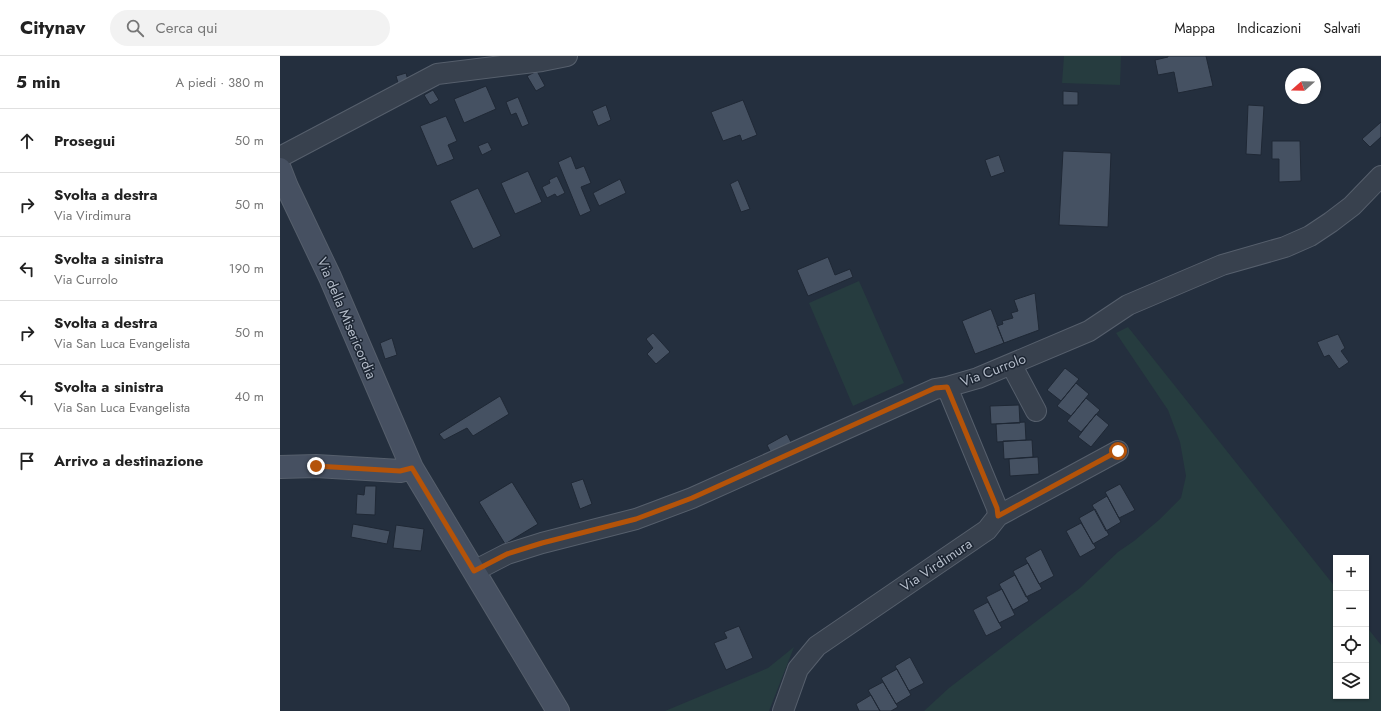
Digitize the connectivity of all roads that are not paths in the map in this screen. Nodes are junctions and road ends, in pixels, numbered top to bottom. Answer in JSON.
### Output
{"nodes":[{"id":1,"x":567,"y":56,"type":"edge"},
{"id":2,"x":280,"y":157,"type":"edge"},
{"id":3,"x":280,"y":169,"type":"edge"},
{"id":4,"x":1381,"y":176,"type":"edge"},
{"id":5,"x":1011,"y":364,"type":"junction"},
{"id":6,"x":947,"y":387,"type":"junction"},
{"id":7,"x":1036,"y":411,"type":"dead end"},
{"id":8,"x":1118,"y":451,"type":"dead end"},
{"id":9,"x":280,"y":467,"type":"edge"},
{"id":10,"x":412,"y":468,"type":"junction"},
{"id":11,"x":998,"y":516,"type":"junction"},
{"id":12,"x":474,"y":571,"type":"junction"},
{"id":13,"x":558,"y":711,"type":"edge"},
{"id":14,"x":782,"y":711,"type":"edge"}],
"edges":[{"from":1,"to":2,"type":"street"},
{"from":3,"to":10,"type":"main road","name":"Via della Misericordia"},
{"from":4,"to":5,"type":"street","name":"Via Currolo"},
{"from":5,"to":6,"type":"street","name":"Via Currolo"},
{"from":5,"to":7,"type":"street"},
{"from":6,"to":11,"type":"street"},
{"from":6,"to":12,"type":"street","name":"Via Currolo"},
{"from":8,"to":11,"type":"street"},
{"from":9,"to":10,"type":"main road"},
{"from":10,"to":12,"type":"main road","name":"Via della Misericordia"},
{"from":11,"to":14,"type":"street","name":"Via Virdimura"},
{"from":12,"to":13,"type":"main road","name":"Via della Misericordia"}]}
